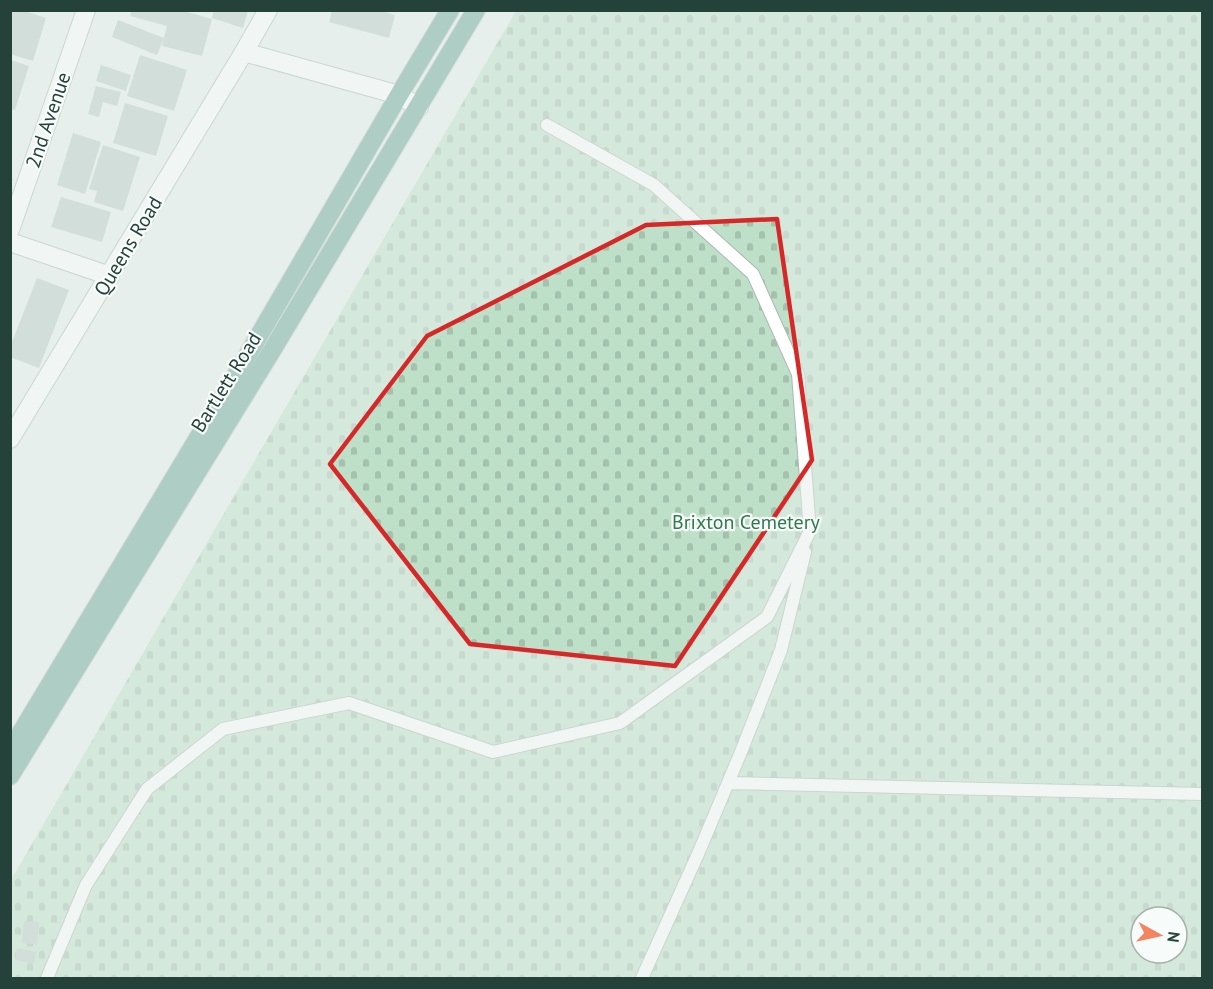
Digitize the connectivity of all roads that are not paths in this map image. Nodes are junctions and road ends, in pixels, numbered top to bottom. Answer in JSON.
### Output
{"nodes":[{"id":1,"x":86,"y":10,"type":"edge"},
{"id":2,"x":268,"y":10,"type":"edge"},
{"id":3,"x":450,"y":10,"type":"edge"},
{"id":4,"x":472,"y":12,"type":"edge"},
{"id":5,"x":244,"y":52,"type":"junction"},
{"id":6,"x":399,"y":95,"type":"junction"},
{"id":7,"x":419,"y":107,"type":"junction"},
{"id":8,"x":547,"y":125,"type":"dead end"},
{"id":9,"x":10,"y":230,"type":"edge"},
{"id":10,"x":10,"y":242,"type":"edge"},
{"id":11,"x":110,"y":276,"type":"junction"},
{"id":12,"x":10,"y":439,"type":"edge"},
{"id":13,"x":810,"y":531,"type":"junction"},
{"id":14,"x":10,"y":751,"type":"edge"},
{"id":15,"x":10,"y":776,"type":"edge"},
{"id":16,"x":728,"y":783,"type":"junction"},
{"id":17,"x":1203,"y":794,"type":"edge"},
{"id":18,"x":47,"y":978,"type":"edge"},
{"id":19,"x":642,"y":978,"type":"edge"}],
"edges":[{"from":1,"to":9,"type":"main road","name":"2nd Avenue"},
{"from":2,"to":5,"type":"main road","name":"Queens Road"},
{"from":3,"to":6,"type":"main road","name":"Bartlett Road"},
{"from":4,"to":7,"type":"main road","name":"Bartlett Road"},
{"from":5,"to":6,"type":"main road"},
{"from":5,"to":11,"type":"main road","name":"Queens Road"},
{"from":6,"to":7,"type":"main road"},
{"from":6,"to":14,"type":"main road","name":"Bartlett Road"},
{"from":7,"to":15,"type":"main road","name":"Bartlett Road"},
{"from":8,"to":13,"type":"lane"},
{"from":10,"to":11,"type":"main road"},
{"from":11,"to":12,"type":"main road","name":"Queens Road"},
{"from":13,"to":16,"type":"lane"},
{"from":13,"to":18,"type":"lane"},
{"from":16,"to":17,"type":"lane"},
{"from":16,"to":19,"type":"lane"}]}
